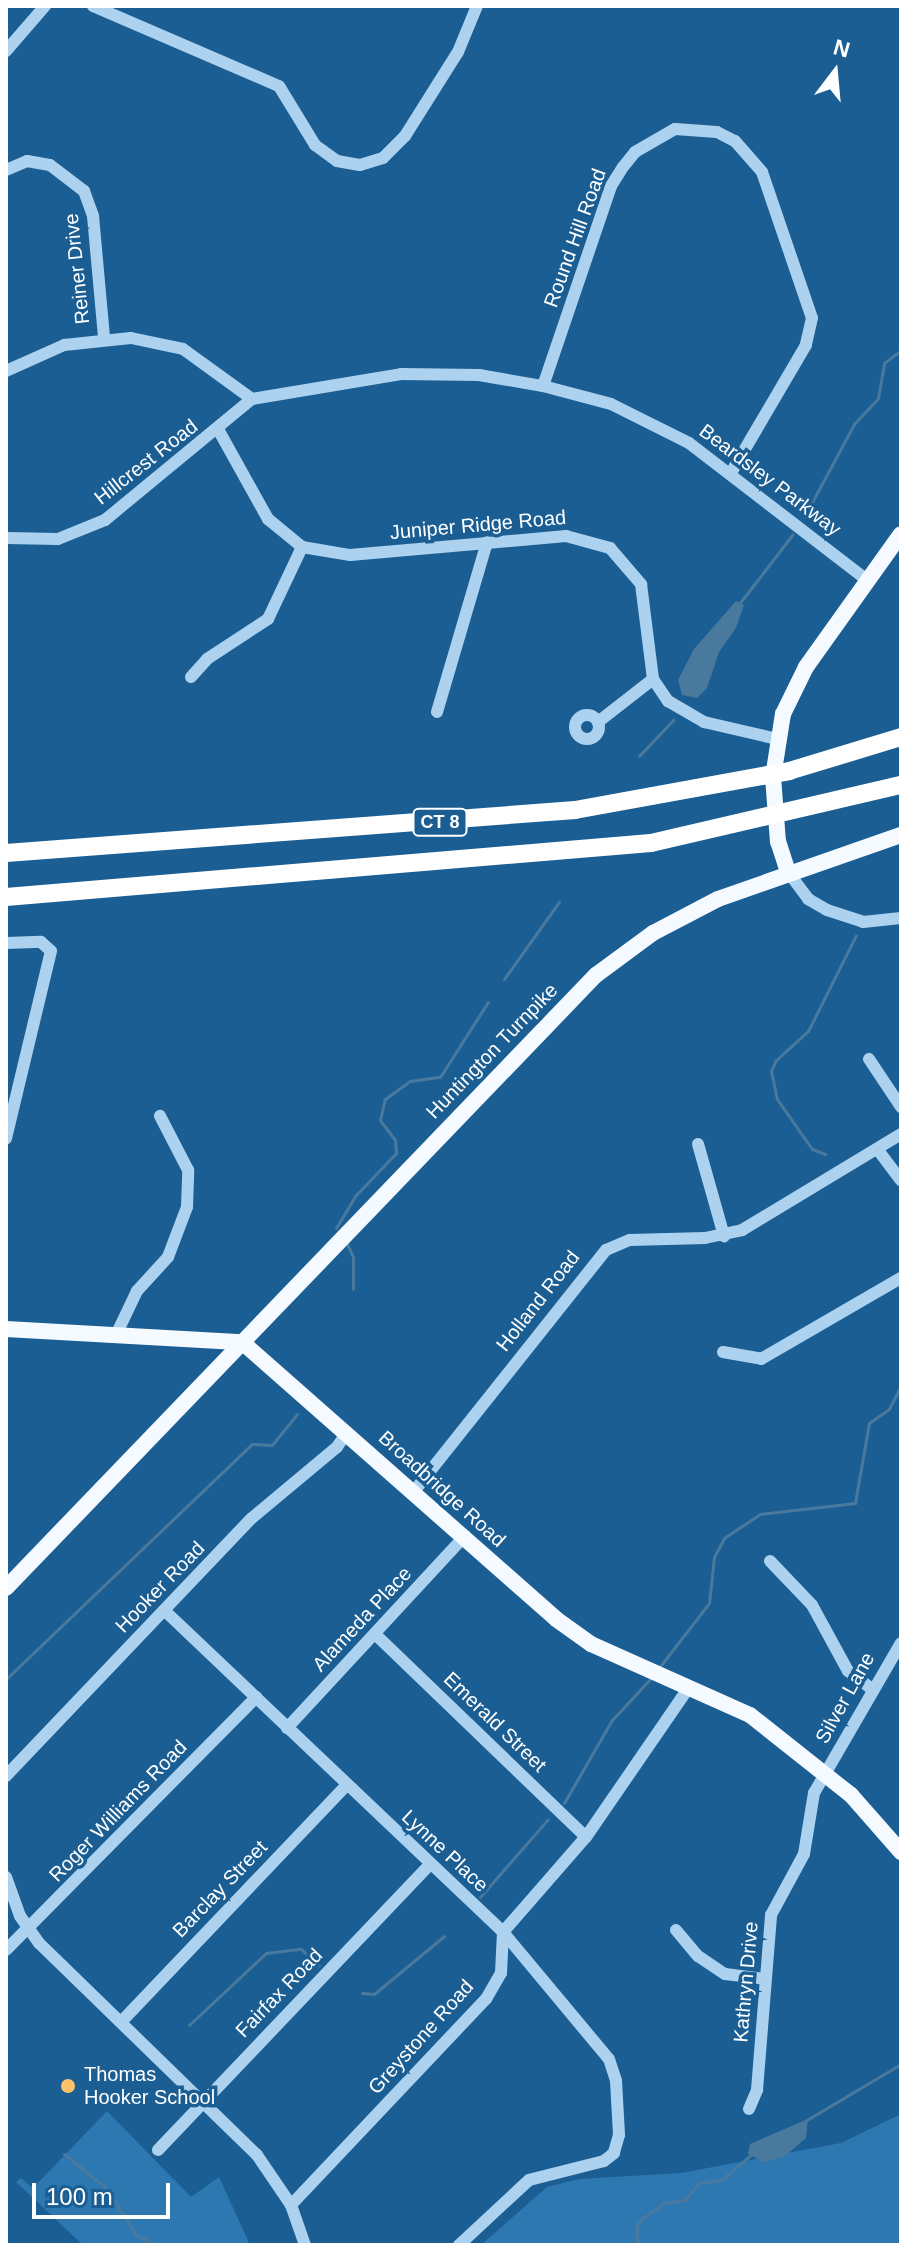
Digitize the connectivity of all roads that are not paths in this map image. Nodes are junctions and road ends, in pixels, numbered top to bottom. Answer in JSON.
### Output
{"nodes":[{"id":1,"x":45,"y":6,"type":"edge"},
{"id":2,"x":93,"y":6,"type":"edge"},
{"id":3,"x":477,"y":6,"type":"edge"},
{"id":4,"x":6,"y":51,"type":"edge"},
{"id":5,"x":6,"y":170,"type":"edge"},
{"id":6,"x":104,"y":338,"type":"junction"},
{"id":7,"x":6,"y":371,"type":"edge"},
{"id":8,"x":543,"y":386,"type":"junction"},
{"id":9,"x":252,"y":399,"type":"junction"},
{"id":10,"x":219,"y":431,"type":"junction"},
{"id":11,"x":731,"y":473,"type":"junction"},
{"id":12,"x":901,"y":534,"type":"edge"},
{"id":13,"x":6,"y":538,"type":"edge"},
{"id":14,"x":487,"y":542,"type":"junction"},
{"id":15,"x":302,"y":547,"type":"junction"},
{"id":16,"x":867,"y":580,"type":"junction"},
{"id":17,"x":191,"y":677,"type":"dead end"},
{"id":18,"x":653,"y":679,"type":"junction"},
{"id":19,"x":437,"y":712,"type":"dead end"},
{"id":20,"x":598,"y":722,"type":"dead end"},
{"id":21,"x":901,"y":737,"type":"edge"},
{"id":22,"x":777,"y":739,"type":"junction"},
{"id":23,"x":901,"y":785,"type":"edge"},
{"id":24,"x":901,"y":835,"type":"edge"},
{"id":25,"x":6,"y":852,"type":"edge"},
{"id":26,"x":788,"y":872,"type":"junction"},
{"id":27,"x":199,"y":883,"type":"junction"},
{"id":28,"x":6,"y":897,"type":"edge"},
{"id":29,"x":6,"y":907,"type":"edge"},
{"id":30,"x":901,"y":918,"type":"edge"},
{"id":31,"x":6,"y":943,"type":"edge"},
{"id":32,"x":869,"y":1059,"type":"dead end"},
{"id":33,"x":901,"y":1107,"type":"edge"},
{"id":34,"x":160,"y":1116,"type":"dead end"},
{"id":35,"x":901,"y":1134,"type":"edge"},
{"id":36,"x":6,"y":1139,"type":"edge"},
{"id":37,"x":698,"y":1144,"type":"dead end"},
{"id":38,"x":878,"y":1150,"type":"junction"},
{"id":39,"x":901,"y":1180,"type":"edge"},
{"id":40,"x":724,"y":1236,"type":"junction"},
{"id":41,"x":901,"y":1278,"type":"edge"},
{"id":42,"x":6,"y":1329,"type":"edge"},
{"id":43,"x":116,"y":1335,"type":"junction"},
{"id":44,"x":242,"y":1342,"type":"junction"},
{"id":45,"x":723,"y":1352,"type":"dead end"},
{"id":46,"x":347,"y":1432,"type":"junction"},
{"id":47,"x":415,"y":1490,"type":"junction"},
{"id":48,"x":465,"y":1536,"type":"junction"},
{"id":49,"x":770,"y":1561,"type":"dead end"},
{"id":50,"x":6,"y":1588,"type":"edge"},
{"id":51,"x":165,"y":1611,"type":"junction"},
{"id":52,"x":376,"y":1635,"type":"junction"},
{"id":53,"x":901,"y":1643,"type":"edge"},
{"id":54,"x":689,"y":1687,"type":"junction"},
{"id":55,"x":873,"y":1690,"type":"junction"},
{"id":56,"x":256,"y":1697,"type":"junction"},
{"id":57,"x":287,"y":1728,"type":"junction"},
{"id":58,"x":826,"y":1773,"type":"junction"},
{"id":59,"x":6,"y":1776,"type":"edge"},
{"id":60,"x":347,"y":1785,"type":"junction"},
{"id":61,"x":586,"y":1837,"type":"junction"},
{"id":62,"x":901,"y":1852,"type":"edge"},
{"id":63,"x":430,"y":1864,"type":"junction"},
{"id":64,"x":6,"y":1877,"type":"edge"},
{"id":65,"x":28,"y":1930,"type":"junction"},
{"id":66,"x":676,"y":1930,"type":"dead end"},
{"id":67,"x":503,"y":1932,"type":"junction"},
{"id":68,"x":6,"y":1950,"type":"edge"},
{"id":69,"x":763,"y":1979,"type":"junction"},
{"id":70,"x":122,"y":2021,"type":"junction"},
{"id":71,"x":203,"y":2101,"type":"junction"},
{"id":72,"x":749,"y":2109,"type":"dead end"},
{"id":73,"x":158,"y":2150,"type":"dead end"},
{"id":74,"x":291,"y":2205,"type":"junction"},
{"id":75,"x":305,"y":2245,"type":"edge"},
{"id":76,"x":459,"y":2245,"type":"edge"}],
"edges":[{"from":1,"to":4,"type":"street"},
{"from":2,"to":3,"type":"street"},
{"from":5,"to":6,"type":"street","name":"Reiner Drive"},
{"from":6,"to":7,"type":"street"},
{"from":6,"to":9,"type":"street"},
{"from":8,"to":9,"type":"street","name":"Beardsley Parkway"},
{"from":8,"to":11,"type":"street","name":"Beardsley Parkway"},
{"from":8,"to":11,"type":"street","name":"Round Hill Road"},
{"from":9,"to":10,"type":"street","name":"Hillcrest Road"},
{"from":10,"to":13,"type":"street","name":"Hillcrest Road"},
{"from":10,"to":15,"type":"street"},
{"from":11,"to":16,"type":"street","name":"Beardsley Parkway"},
{"from":12,"to":16,"type":"main road"},
{"from":14,"to":15,"type":"street","name":"Juniper Ridge Road"},
{"from":14,"to":18,"type":"street","name":"Juniper Ridge Road"},
{"from":14,"to":19,"type":"street"},
{"from":15,"to":17,"type":"street"},
{"from":16,"to":22,"type":"main road"},
{"from":18,"to":20,"type":"street"},
{"from":18,"to":22,"type":"street"},
{"from":21,"to":25,"type":"highway","number":"CT 8"},
{"from":22,"to":26,"type":"main road"},
{"from":23,"to":27,"type":"highway","number":"CT 8"},
{"from":24,"to":26,"type":"main road","name":"Huntington Turnpike"},
{"from":26,"to":30,"type":"street"},
{"from":26,"to":44,"type":"main road","name":"Huntington Turnpike"},
{"from":27,"to":28,"type":"highway","number":"CT 8"},
{"from":27,"to":29,"type":"highway"},
{"from":31,"to":36,"type":"street"},
{"from":32,"to":33,"type":"street"},
{"from":34,"to":43,"type":"street"},
{"from":35,"to":38,"type":"street","name":"Holland Road"},
{"from":37,"to":40,"type":"street"},
{"from":38,"to":39,"type":"street"},
{"from":38,"to":40,"type":"street","name":"Holland Road"},
{"from":40,"to":47,"type":"street","name":"Holland Road"},
{"from":41,"to":45,"type":"street"},
{"from":42,"to":43,"type":"main road"},
{"from":43,"to":44,"type":"main road"},
{"from":44,"to":46,"type":"main road","name":"Broadbridge Road"},
{"from":44,"to":50,"type":"main road","name":"Huntington Turnpike"},
{"from":46,"to":47,"type":"main road","name":"Broadbridge Road"},
{"from":46,"to":51,"type":"street","name":"Hooker Road"},
{"from":47,"to":48,"type":"main road","name":"Broadbridge Road"},
{"from":48,"to":52,"type":"street","name":"Alameda Place"},
{"from":48,"to":54,"type":"main road","name":"Broadbridge Road"},
{"from":49,"to":55,"type":"street"},
{"from":51,"to":56,"type":"street","name":"Lynne Place"},
{"from":51,"to":59,"type":"street","name":"Hooker Road"},
{"from":52,"to":57,"type":"street","name":"Alameda Place"},
{"from":52,"to":61,"type":"street","name":"Emerald Street"},
{"from":53,"to":55,"type":"street","name":"Silver Lane"},
{"from":54,"to":58,"type":"main road","name":"Broadbridge Road"},
{"from":54,"to":61,"type":"street"},
{"from":55,"to":58,"type":"street","name":"Silver Lane"},
{"from":56,"to":57,"type":"street","name":"Lynne Place"},
{"from":56,"to":65,"type":"street","name":"Roger Williams Road"},
{"from":57,"to":60,"type":"street","name":"Lynne Place"},
{"from":58,"to":62,"type":"main road","name":"Broadbridge Road"},
{"from":58,"to":69,"type":"street","name":"Kathryn Drive"},
{"from":60,"to":63,"type":"street","name":"Lynne Place"},
{"from":60,"to":70,"type":"street","name":"Barclay Street"},
{"from":61,"to":67,"type":"street"},
{"from":63,"to":67,"type":"street","name":"Lynne Place"},
{"from":63,"to":71,"type":"street","name":"Fairfax Road"},
{"from":64,"to":65,"type":"street"},
{"from":65,"to":68,"type":"street","name":"Roger Williams Road"},
{"from":65,"to":70,"type":"street"},
{"from":66,"to":69,"type":"street"},
{"from":67,"to":74,"type":"street","name":"Greystone Road"},
{"from":67,"to":76,"type":"street","name":"Lynne Place"},
{"from":69,"to":72,"type":"street","name":"Kathryn Drive"},
{"from":70,"to":71,"type":"street"},
{"from":71,"to":73,"type":"street","name":"Fairfax Road"},
{"from":71,"to":74,"type":"street"},
{"from":74,"to":75,"type":"street"}]}
